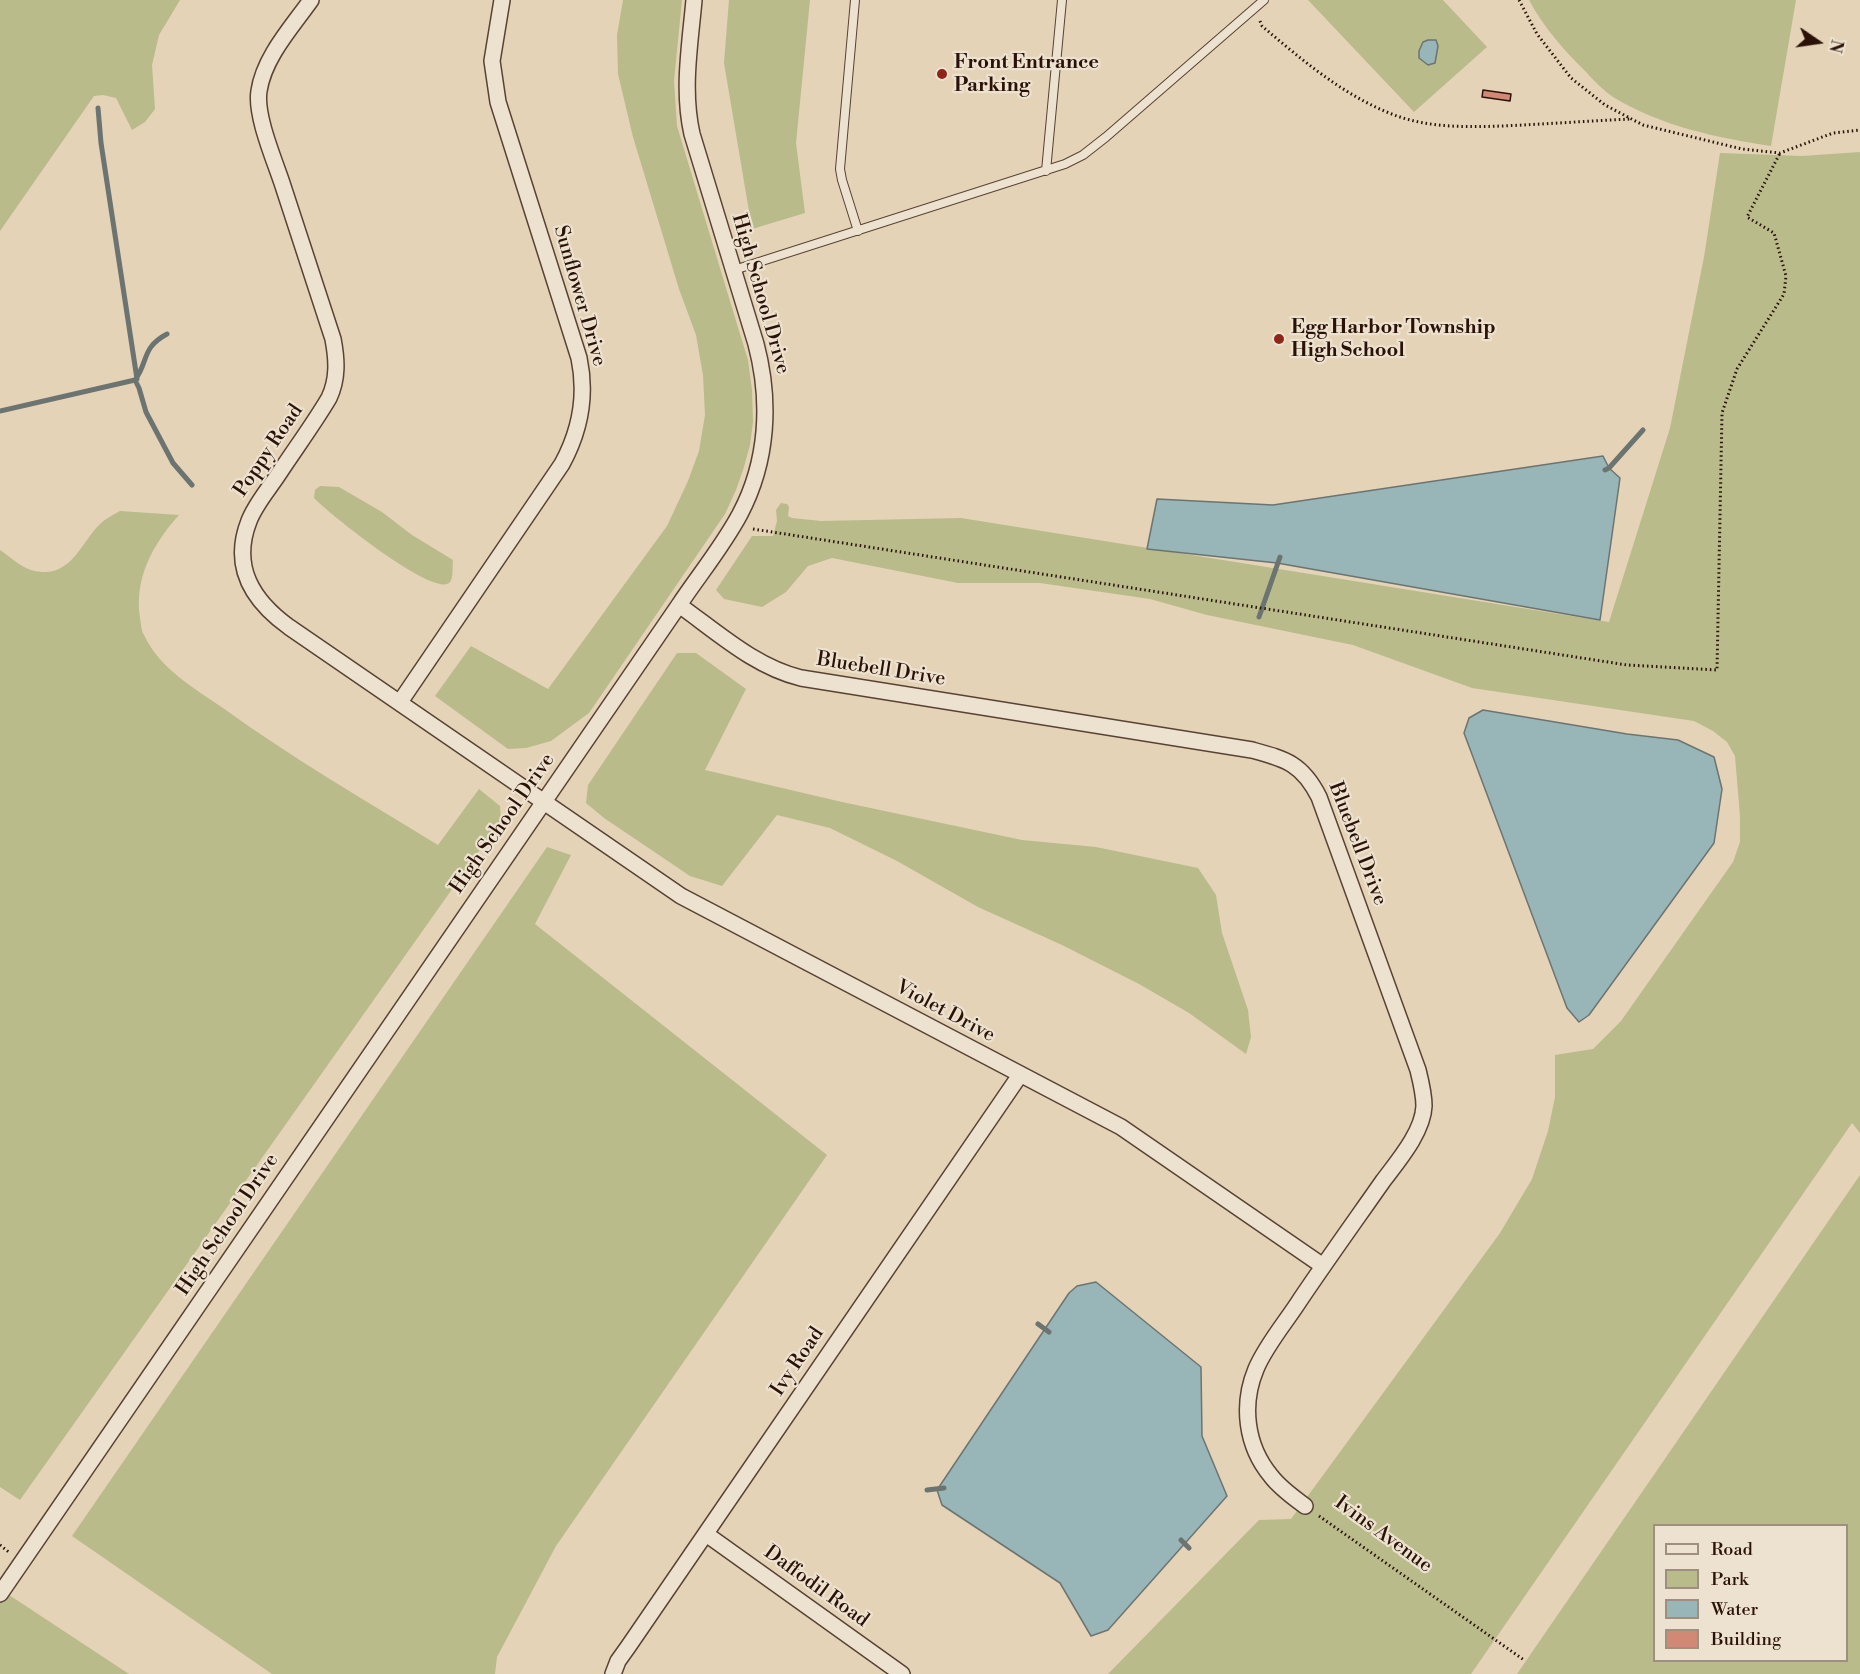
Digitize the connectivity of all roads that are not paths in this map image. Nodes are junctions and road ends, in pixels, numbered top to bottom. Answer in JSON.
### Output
{"nodes":[{"id":1,"x":311,"y":0,"type":"edge"},
{"id":2,"x":502,"y":0,"type":"edge"},
{"id":3,"x":694,"y":0,"type":"edge"},
{"id":4,"x":855,"y":0,"type":"edge"},
{"id":5,"x":1062,"y":0,"type":"edge"},
{"id":6,"x":1249,"y":0,"type":"edge"},
{"id":7,"x":1264,"y":0,"type":"edge"},
{"id":8,"x":1254,"y":9,"type":"junction"},
{"id":9,"x":1046,"y":171,"type":"junction"},
{"id":10,"x":858,"y":231,"type":"junction"},
{"id":11,"x":734,"y":270,"type":"junction"},
{"id":12,"x":679,"y":605,"type":"junction"},
{"id":13,"x":400,"y":702,"type":"junction"},
{"id":14,"x":544,"y":801,"type":"junction"},
{"id":15,"x":1020,"y":1075,"type":"junction"},
{"id":16,"x":1323,"y":1266,"type":"junction"},
{"id":17,"x":1247,"y":1420,"type":"joint"},
{"id":18,"x":1305,"y":1506,"type":"road end"},
{"id":19,"x":706,"y":1534,"type":"junction"},
{"id":20,"x":0,"y":1593,"type":"edge"},
{"id":21,"x":613,"y":1674,"type":"edge"},
{"id":22,"x":902,"y":1674,"type":"edge"}],
"edges":[{"from":1,"to":13,"type":"street","name":"Poppy Road"},
{"from":2,"to":13,"type":"street","name":"Sunflower Drive"},
{"from":3,"to":11,"type":"street","name":"High School Drive"},
{"from":4,"to":10,"type":"lane"},
{"from":5,"to":9,"type":"lane"},
{"from":6,"to":8,"type":"lane"},
{"from":7,"to":8,"type":"lane"},
{"from":8,"to":9,"type":"lane"},
{"from":9,"to":10,"type":"lane"},
{"from":10,"to":11,"type":"lane"},
{"from":11,"to":12,"type":"street","name":"High School Drive"},
{"from":12,"to":14,"type":"street","name":"High School Drive"},
{"from":12,"to":16,"type":"street","name":"Bluebell Drive"},
{"from":13,"to":14,"type":"street","name":"Poppy Road"},
{"from":14,"to":15,"type":"street","name":"Violet Drive"},
{"from":14,"to":20,"type":"street","name":"High School Drive"},
{"from":15,"to":16,"type":"street","name":"Violet Drive"},
{"from":15,"to":19,"type":"street","name":"Ivy Road"},
{"from":16,"to":17,"type":"street","name":"Bluebell Drive"},
{"from":17,"to":18,"type":"street","name":"Ivins Avenue"},
{"from":19,"to":21,"type":"street","name":"Ivy Road"},
{"from":19,"to":22,"type":"street","name":"Daffodil Road"}]}
